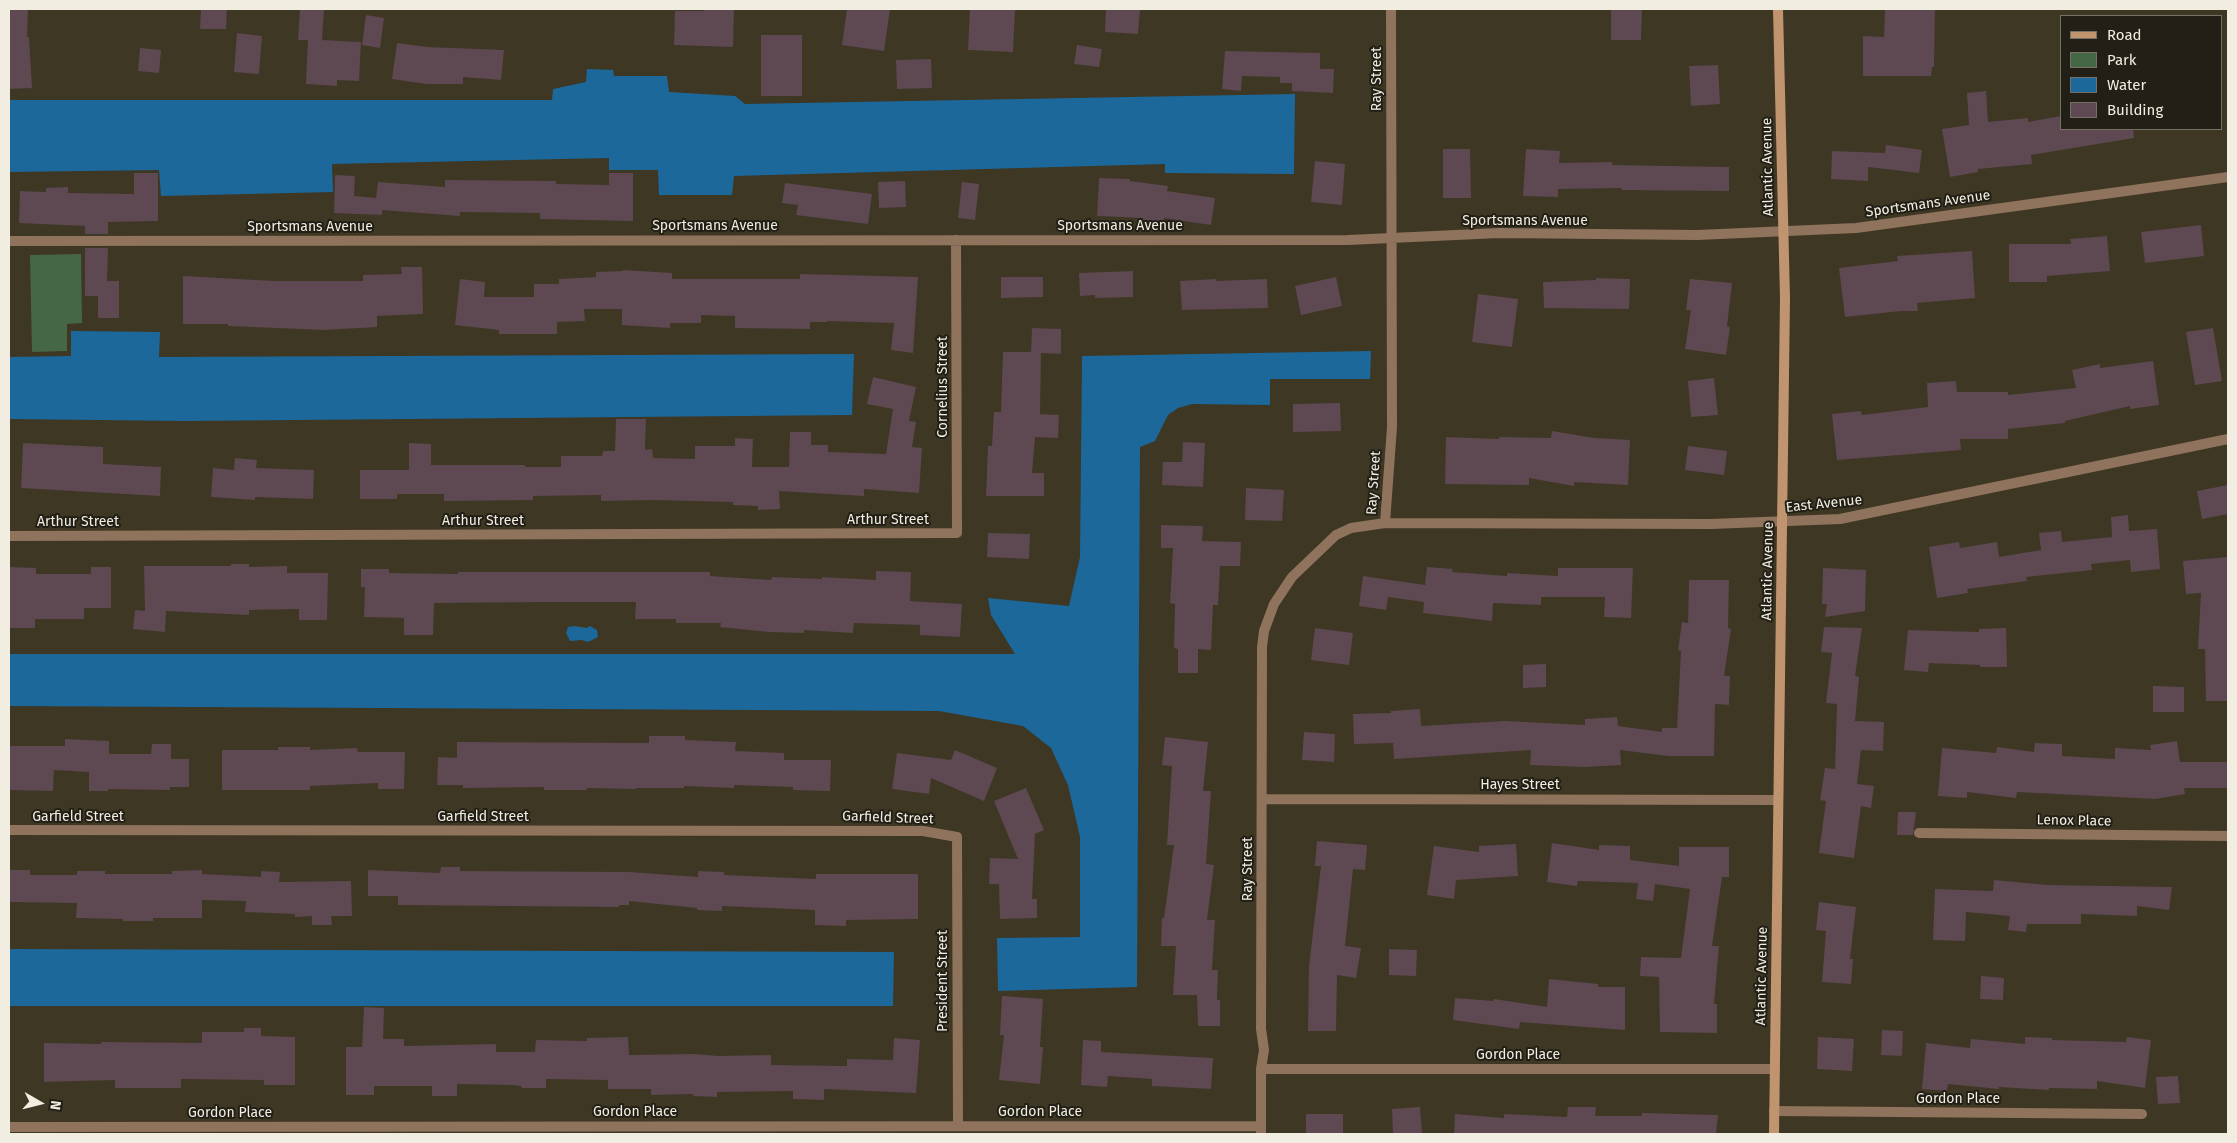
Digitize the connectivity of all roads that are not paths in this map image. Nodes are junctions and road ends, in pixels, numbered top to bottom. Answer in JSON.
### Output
{"nodes":[{"id":1,"x":1391,"y":9,"type":"edge"},
{"id":2,"x":1778,"y":9,"type":"edge"},
{"id":3,"x":2228,"y":177,"type":"edge"},
{"id":4,"x":1783,"y":230,"type":"junction"},
{"id":5,"x":1391,"y":237,"type":"junction"},
{"id":6,"x":956,"y":240,"type":"junction"},
{"id":7,"x":9,"y":241,"type":"edge"},
{"id":8,"x":2228,"y":439,"type":"edge"},
{"id":9,"x":1782,"y":522,"type":"junction"},
{"id":10,"x":1385,"y":523,"type":"junction"},
{"id":11,"x":957,"y":534,"type":"joint"},
{"id":12,"x":9,"y":536,"type":"edge"},
{"id":13,"x":1262,"y":799,"type":"junction"},
{"id":14,"x":1778,"y":800,"type":"junction"},
{"id":15,"x":9,"y":830,"type":"edge"},
{"id":16,"x":1919,"y":833,"type":"dead end"},
{"id":17,"x":2228,"y":836,"type":"edge"},
{"id":18,"x":957,"y":837,"type":"joint"},
{"id":19,"x":1261,"y":1069,"type":"junction"},
{"id":20,"x":1775,"y":1069,"type":"junction"},
{"id":21,"x":1774,"y":1111,"type":"junction"},
{"id":22,"x":2142,"y":1114,"type":"dead end"},
{"id":23,"x":958,"y":1126,"type":"junction"},
{"id":24,"x":9,"y":1127,"type":"edge"},
{"id":25,"x":1019,"y":1130,"type":"edge"},
{"id":26,"x":1261,"y":1130,"type":"edge"},
{"id":27,"x":1774,"y":1134,"type":"edge"}],
"edges":[{"from":1,"to":5,"type":"street","name":"Ray Street"},
{"from":2,"to":4,"type":"main road","name":"Atlantic Avenue"},
{"from":3,"to":4,"type":"street","name":"Sportsmans Avenue"},
{"from":4,"to":5,"type":"street","name":"Sportsmans Avenue"},
{"from":4,"to":9,"type":"main road","name":"Atlantic Avenue"},
{"from":5,"to":6,"type":"street","name":"Sportsmans Avenue"},
{"from":5,"to":10,"type":"street","name":"Ray Street"},
{"from":6,"to":7,"type":"street","name":"Sportsmans Avenue"},
{"from":6,"to":11,"type":"street","name":"Cornelius Street"},
{"from":8,"to":9,"type":"street","name":"East Avenue"},
{"from":9,"to":10,"type":"street","name":"East Avenue"},
{"from":9,"to":14,"type":"main road","name":"Atlantic Avenue"},
{"from":10,"to":13,"type":"street","name":"Ray Street"},
{"from":11,"to":12,"type":"street","name":"Arthur Street"},
{"from":13,"to":14,"type":"street","name":"Hayes Street"},
{"from":13,"to":19,"type":"street","name":"Ray Street"},
{"from":14,"to":20,"type":"main road","name":"Atlantic Avenue"},
{"from":15,"to":18,"type":"street","name":"Garfield Street"},
{"from":16,"to":17,"type":"street","name":"Lenox Place"},
{"from":18,"to":23,"type":"street","name":"President Street"},
{"from":19,"to":20,"type":"street","name":"Gordon Place"},
{"from":19,"to":26,"type":"street","name":"Ray Street"},
{"from":20,"to":21,"type":"main road","name":"Atlantic Avenue"},
{"from":21,"to":22,"type":"street","name":"Gordon Place"},
{"from":21,"to":27,"type":"main road","name":"Atlantic Avenue"},
{"from":23,"to":24,"type":"street","name":"Gordon Place"},
{"from":23,"to":25,"type":"street","name":"Gordon Place"},
{"from":25,"to":26,"type":"street","name":"Gordon Place"}]}
